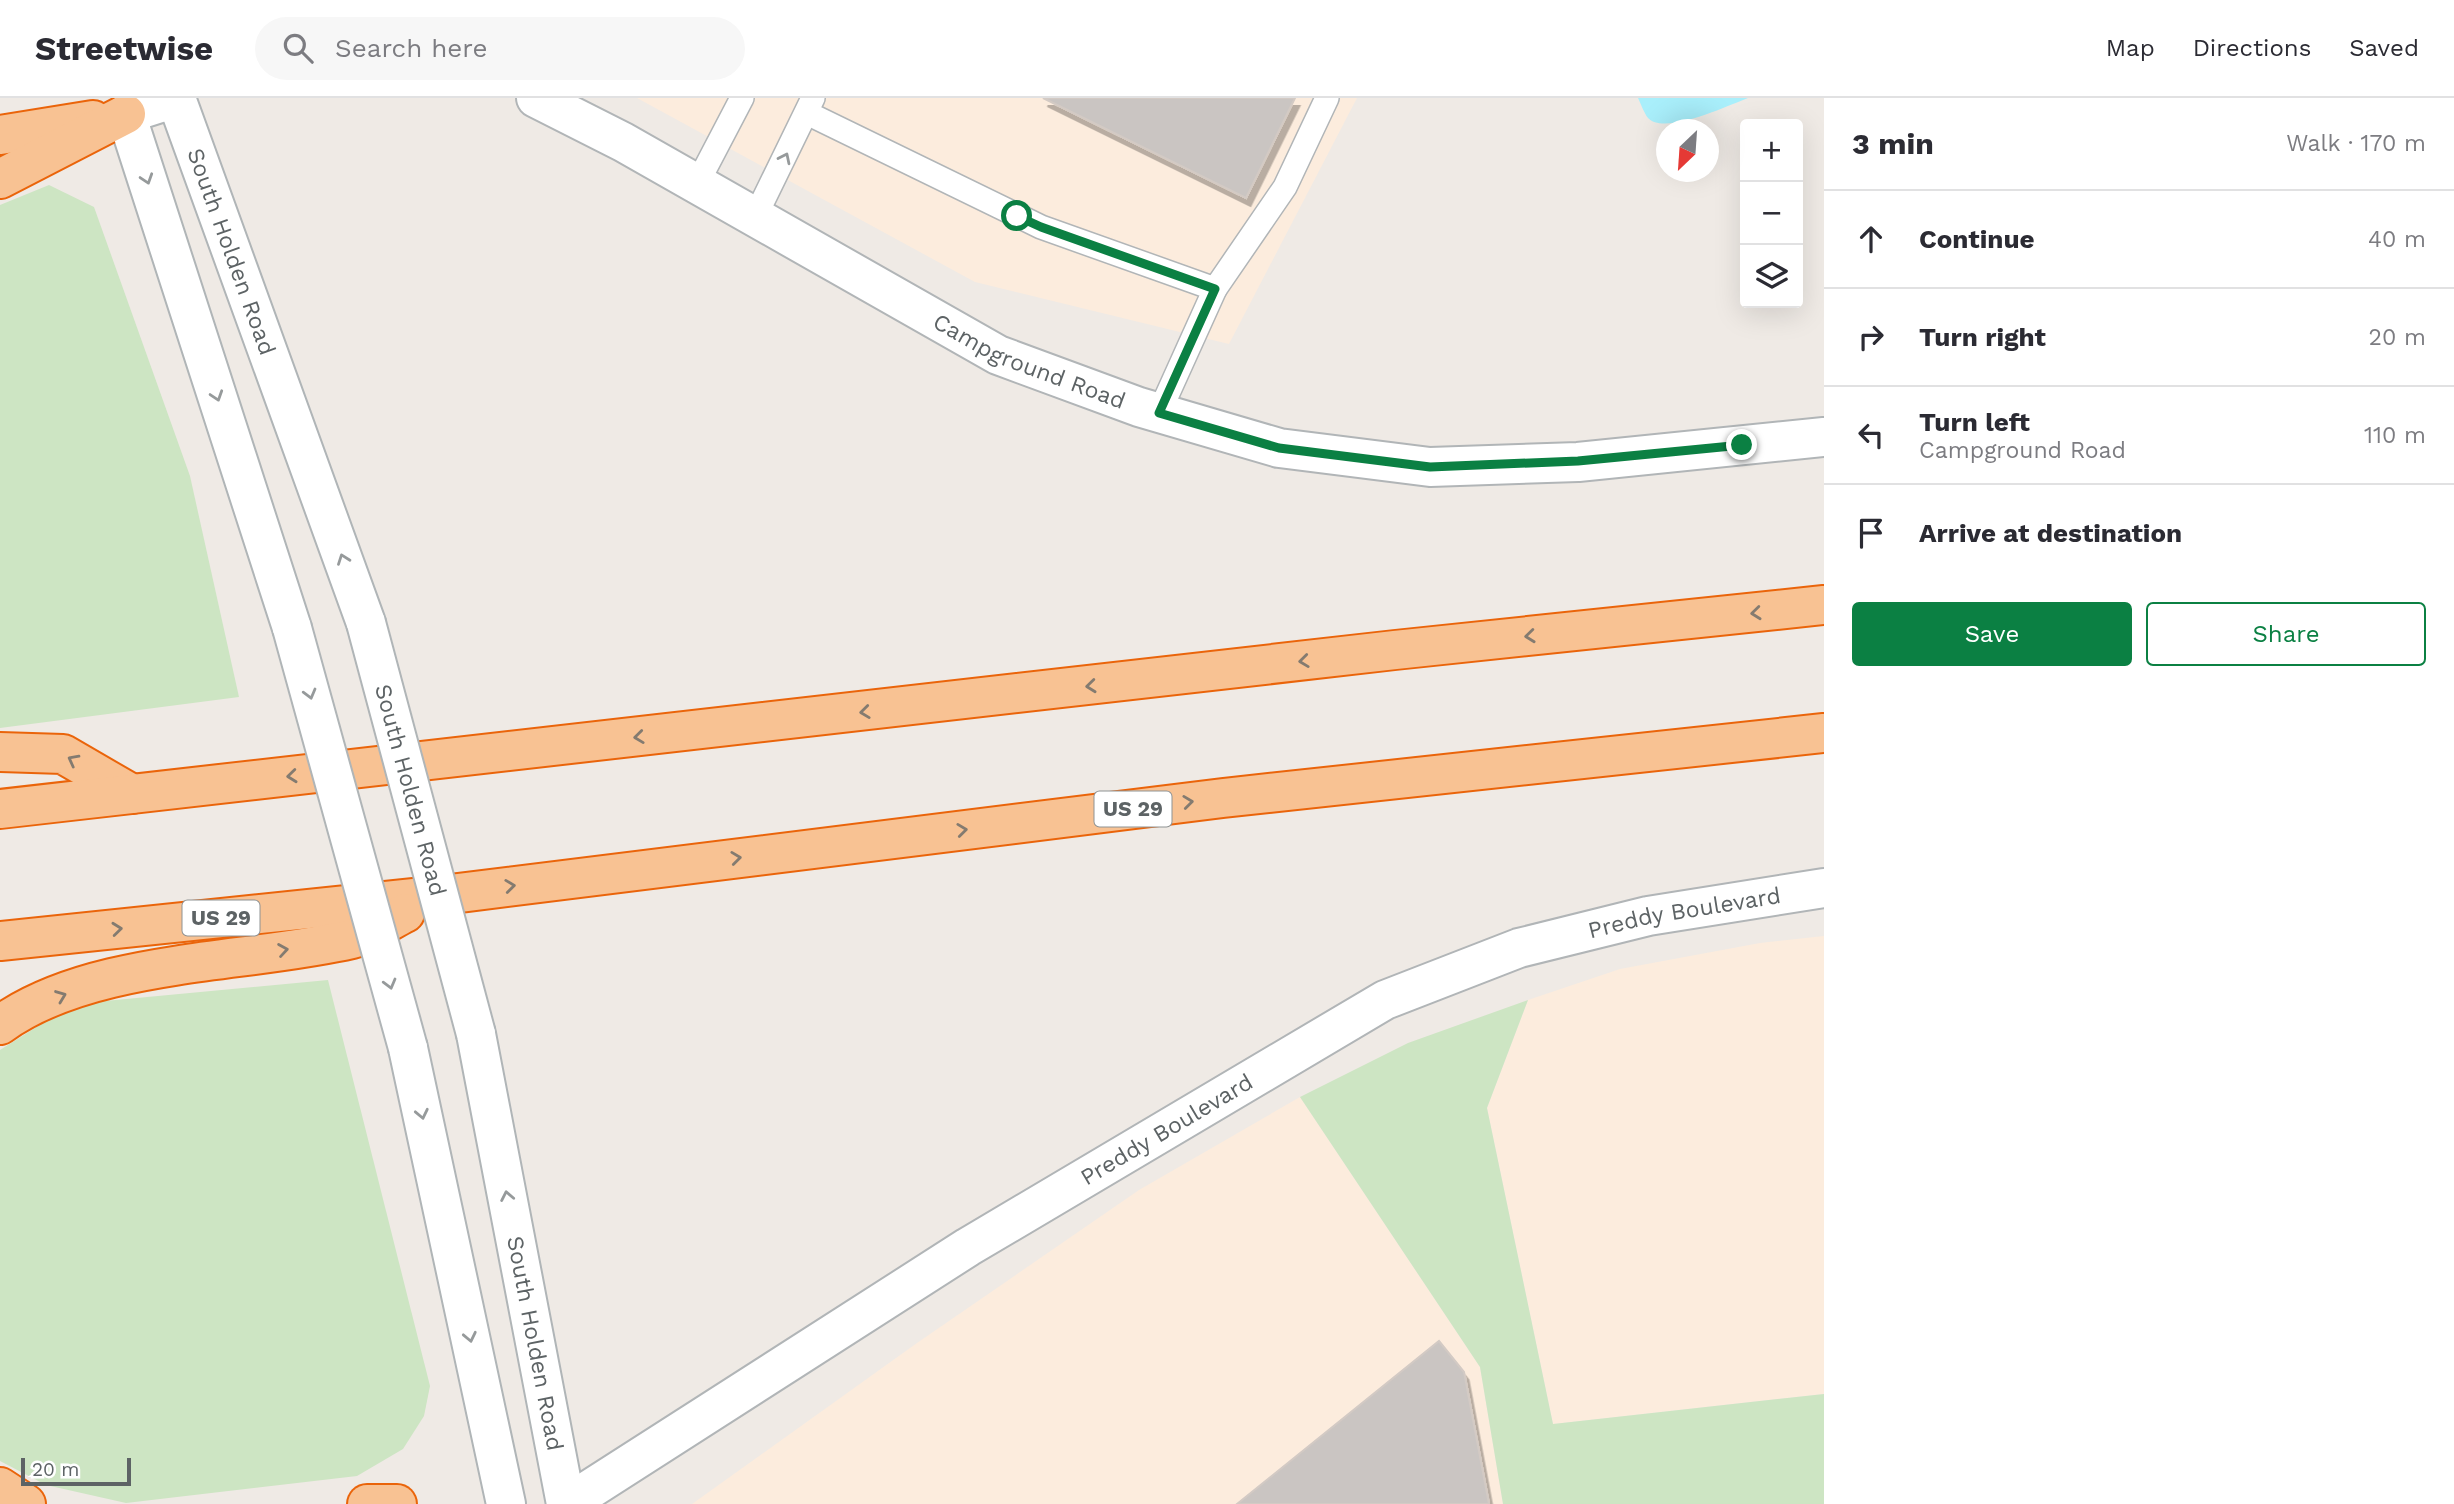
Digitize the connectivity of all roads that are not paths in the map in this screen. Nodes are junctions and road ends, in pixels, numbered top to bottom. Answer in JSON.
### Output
{"nodes":[{"id":1,"x":176,"y":98,"type":"edge"},
{"id":2,"x":536,"y":98,"type":"edge"},
{"id":3,"x":742,"y":98,"type":"edge"},
{"id":4,"x":1327,"y":98,"type":"edge"},
{"id":5,"x":810,"y":105,"type":"edge"},
{"id":6,"x":126,"y":114,"type":"junction"},
{"id":7,"x":0,"y":135,"type":"edge"},
{"id":8,"x":0,"y":180,"type":"edge"},
{"id":9,"x":697,"y":184,"type":"junction"},
{"id":10,"x":755,"y":217,"type":"junction"},
{"id":11,"x":1215,"y":289,"type":"junction"},
{"id":12,"x":1159,"y":413,"type":"junction"},
{"id":13,"x":1824,"y":437,"type":"edge"},
{"id":14,"x":1824,"y":605,"type":"edge"},
{"id":15,"x":1824,"y":733,"type":"edge"},
{"id":16,"x":0,"y":751,"type":"edge"},
{"id":17,"x":132,"y":794,"type":"junction"},
{"id":18,"x":0,"y":809,"type":"edge"},
{"id":19,"x":1824,"y":888,"type":"edge"},
{"id":20,"x":443,"y":895,"type":"junction"},
{"id":21,"x":0,"y":941,"type":"edge"},
{"id":22,"x":0,"y":1025,"type":"edge"},
{"id":23,"x":0,"y":1488,"type":"edge"},
{"id":24,"x":26,"y":1504,"type":"edge"},
{"id":25,"x":367,"y":1504,"type":"edge"},
{"id":26,"x":397,"y":1504,"type":"edge"},
{"id":27,"x":506,"y":1504,"type":"edge"},
{"id":28,"x":566,"y":1504,"type":"edge"}],
"edges":[{"from":1,"to":6,"type":"main road"},
{"from":28,"to":1,"type":"main road","name":"South Holden Road","one_way":true,"bridge":true},
{"from":2,"to":9,"type":"main road","name":"Campground Road"},
{"from":3,"to":9,"type":"lane"},
{"from":4,"to":11,"type":"lane"},
{"from":10,"to":5,"type":"lane","one_way":true},
{"from":5,"to":11,"type":"lane"},
{"from":6,"to":7,"type":"highway"},
{"from":6,"to":8,"type":"highway"},
{"from":6,"to":27,"type":"main road","one_way":true,"bridge":true},
{"from":9,"to":10,"type":"main road","name":"Campground Road"},
{"from":10,"to":12,"type":"main road","name":"Campground Road"},
{"from":11,"to":12,"type":"lane"},
{"from":12,"to":13,"type":"main road","name":"Campground Road"},
{"from":14,"to":17,"type":"highway","one_way":true},
{"from":20,"to":15,"type":"highway","number":"US 29","one_way":true},
{"from":17,"to":16,"type":"highway","one_way":true},
{"from":17,"to":18,"type":"highway"},
{"from":19,"to":28,"type":"main road","name":"Preddy Boulevard"},
{"from":21,"to":20,"type":"highway","number":"US 29","one_way":true},
{"from":22,"to":20,"type":"highway","one_way":true},
{"from":23,"to":24,"type":"highway"},
{"from":25,"to":26,"type":"highway"}]}
